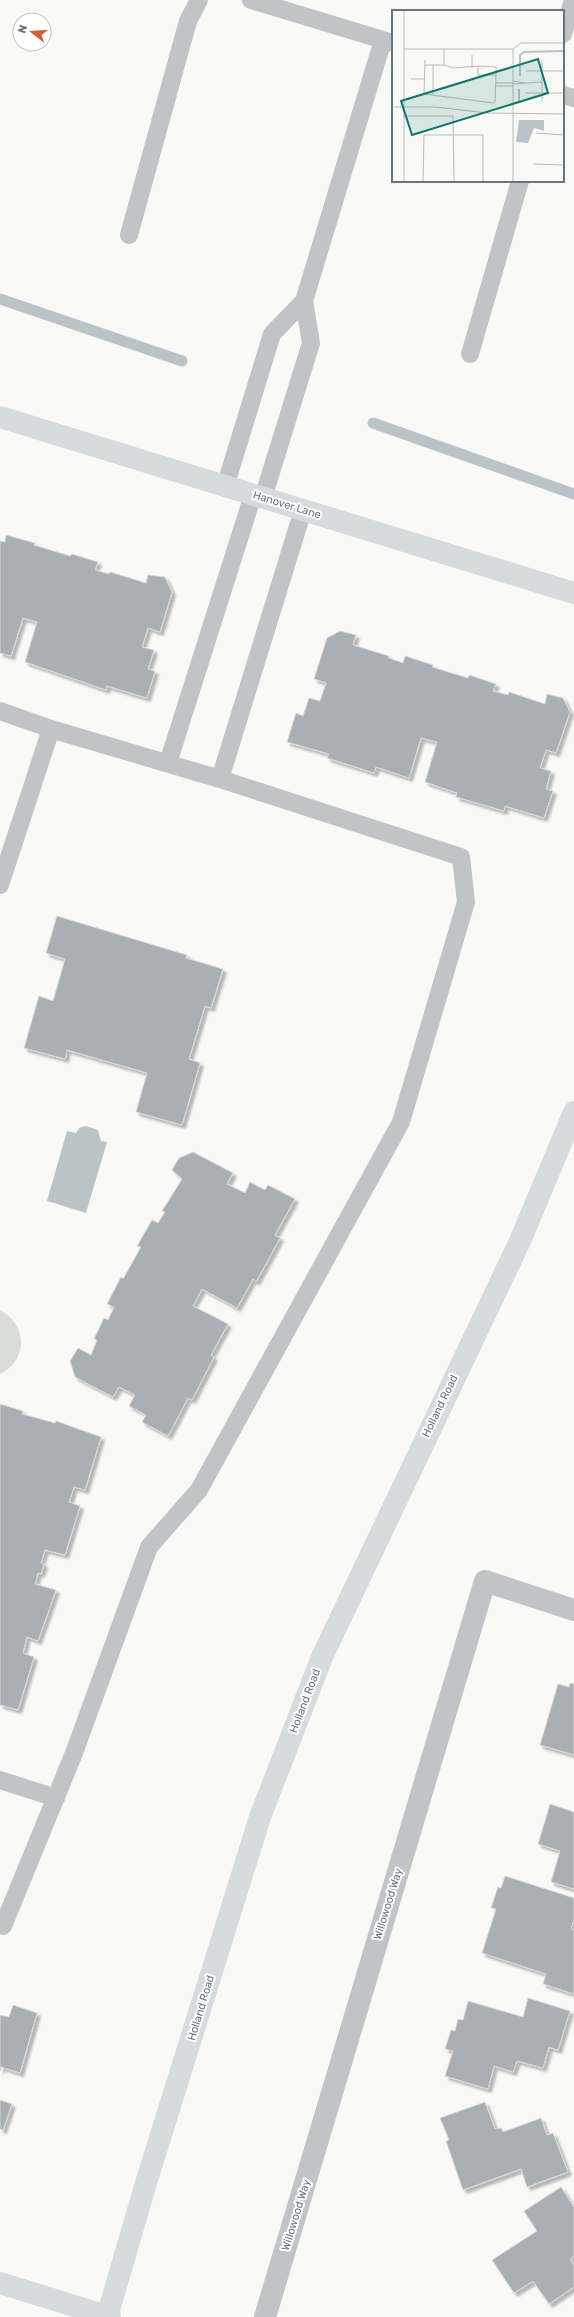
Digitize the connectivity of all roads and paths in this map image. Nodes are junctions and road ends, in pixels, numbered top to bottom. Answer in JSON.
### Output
{"nodes":[{"id":1,"x":199,"y":0,"type":"edge"},
{"id":2,"x":251,"y":0,"type":"edge"},
{"id":3,"x":573,"y":0,"type":"edge"},
{"id":4,"x":564,"y":31,"type":"edge"},
{"id":5,"x":388,"y":41,"type":"edge"},
{"id":6,"x":564,"y":95,"type":"edge"},
{"id":7,"x":574,"y":98,"type":"edge"},
{"id":8,"x":520,"y":182,"type":"edge"},
{"id":9,"x":129,"y":235,"type":"dead end"},
{"id":10,"x":304,"y":301,"type":"junction"},
{"id":11,"x":470,"y":354,"type":"dead end"},
{"id":12,"x":0,"y":417,"type":"edge"},
{"id":13,"x":225,"y":486,"type":"junction"},
{"id":14,"x":258,"y":496,"type":"junction"},
{"id":15,"x":303,"y":510,"type":"junction"},
{"id":16,"x":574,"y":593,"type":"edge"},
{"id":17,"x":0,"y":711,"type":"edge"},
{"id":18,"x":51,"y":729,"type":"junction"},
{"id":19,"x":168,"y":763,"type":"junction"},
{"id":20,"x":220,"y":779,"type":"junction"},
{"id":21,"x":0,"y":885,"type":"edge"},
{"id":22,"x":574,"y":1112,"type":"edge"},
{"id":23,"x":574,"y":1610,"type":"edge"},
{"id":24,"x":0,"y":1780,"type":"edge"},
{"id":25,"x":56,"y":1798,"type":"junction"},
{"id":26,"x":0,"y":1925,"type":"edge"},
{"id":27,"x":0,"y":2283,"type":"edge"},
{"id":28,"x":109,"y":2317,"type":"edge"},
{"id":29,"x":265,"y":2317,"type":"edge"}],
"edges":[{"from":1,"to":9,"type":"lane"},
{"from":2,"to":5,"type":"lane"},
{"from":3,"to":4,"type":"lane"},
{"from":5,"to":10,"type":"lane"},
{"from":6,"to":7,"type":"lane"},
{"from":8,"to":11,"type":"lane"},
{"from":10,"to":13,"type":"lane"},
{"from":10,"to":14,"type":"lane"},
{"from":12,"to":13,"type":"main road","name":"Hanover Lane"},
{"from":13,"to":14,"type":"main road","name":"Hanover Lane"},
{"from":14,"to":15,"type":"main road","name":"Hanover Lane"},
{"from":14,"to":19,"type":"lane"},
{"from":15,"to":16,"type":"main road","name":"Hanover Lane"},
{"from":15,"to":20,"type":"lane"},
{"from":17,"to":18,"type":"lane"},
{"from":18,"to":19,"type":"lane"},
{"from":18,"to":21,"type":"lane"},
{"from":19,"to":20,"type":"lane"},
{"from":20,"to":25,"type":"lane"},
{"from":22,"to":28,"type":"main road","name":"Holland Road"},
{"from":23,"to":29,"type":"street","name":"Willowood Way"},
{"from":24,"to":25,"type":"lane"},
{"from":25,"to":26,"type":"lane"},
{"from":27,"to":28,"type":"main road"}]}
